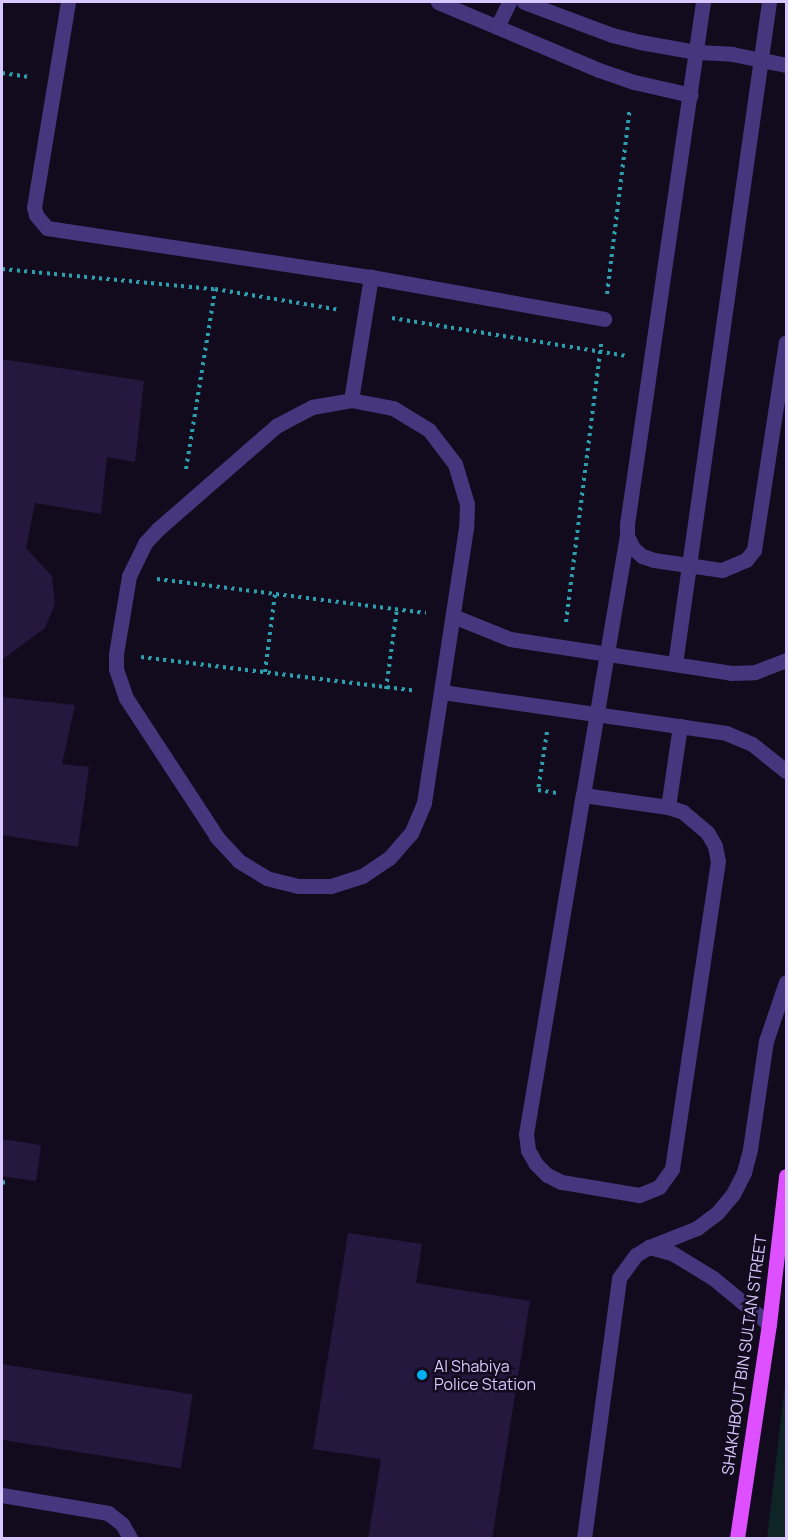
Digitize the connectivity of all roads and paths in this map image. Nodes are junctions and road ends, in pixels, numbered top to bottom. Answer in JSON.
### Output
{"nodes":[{"id":1,"x":68,"y":2,"type":"edge"},
{"id":2,"x":438,"y":2,"type":"edge"},
{"id":3,"x":509,"y":2,"type":"edge"},
{"id":4,"x":524,"y":2,"type":"edge"},
{"id":5,"x":703,"y":2,"type":"edge"},
{"id":6,"x":769,"y":2,"type":"edge"},
{"id":7,"x":497,"y":27,"type":"junction"},
{"id":8,"x":697,"y":52,"type":"junction"},
{"id":9,"x":761,"y":59,"type":"junction"},
{"id":10,"x":786,"y":65,"type":"edge"},
{"id":11,"x":634,"y":82,"type":"junction"},
{"id":12,"x":691,"y":95,"type":"junction"},
{"id":13,"x":2,"y":269,"type":"edge"},
{"id":14,"x":371,"y":277,"type":"junction"},
{"id":15,"x":215,"y":289,"type":"junction"},
{"id":16,"x":366,"y":314,"type":"junction"},
{"id":17,"x":604,"y":319,"type":"junction"},
{"id":18,"x":786,"y":342,"type":"edge"},
{"id":19,"x":600,"y":351,"type":"junction"},
{"id":20,"x":651,"y":360,"type":"junction"},
{"id":21,"x":351,"y":400,"type":"junction"},
{"id":22,"x":179,"y":510,"type":"junction"},
{"id":23,"x":627,"y":536,"type":"junction"},
{"id":24,"x":689,"y":566,"type":"junction"},
{"id":25,"x":129,"y":576,"type":"junction"},
{"id":26,"x":275,"y":594,"type":"junction"},
{"id":27,"x":398,"y":609,"type":"junction"},
{"id":28,"x":453,"y":616,"type":"junction"},
{"id":29,"x":563,"y":647,"type":"junction"},
{"id":30,"x":116,"y":654,"type":"junction"},
{"id":31,"x":608,"y":654,"type":"junction"},
{"id":32,"x":786,"y":660,"type":"edge"},
{"id":33,"x":675,"y":664,"type":"junction"},
{"id":34,"x":265,"y":672,"type":"junction"},
{"id":35,"x":386,"y":689,"type":"junction"},
{"id":36,"x":442,"y":692,"type":"junction"},
{"id":37,"x":551,"y":708,"type":"junction"},
{"id":38,"x":597,"y":715,"type":"junction"},
{"id":39,"x":680,"y":726,"type":"junction"},
{"id":40,"x":786,"y":771,"type":"edge"},
{"id":41,"x":538,"y":790,"type":"dead end"},
{"id":42,"x":583,"y":795,"type":"junction"},
{"id":43,"x":668,"y":807,"type":"junction"},
{"id":44,"x":786,"y":982,"type":"edge"},
{"id":45,"x":786,"y":1176,"type":"edge"},
{"id":46,"x":2,"y":1182,"type":"edge"},
{"id":47,"x":7,"y":1183,"type":"dead end"},
{"id":48,"x":649,"y":1247,"type":"junction"},
{"id":49,"x":768,"y":1324,"type":"junction"},
{"id":50,"x":2,"y":1495,"type":"edge"},
{"id":51,"x":130,"y":1539,"type":"edge"},
{"id":52,"x":584,"y":1539,"type":"edge"},
{"id":53,"x":737,"y":1539,"type":"edge"}],
"edges":[{"from":1,"to":14,"type":"lane"},
{"from":2,"to":7,"type":"lane"},
{"from":3,"to":7,"type":"lane"},
{"from":4,"to":8,"type":"lane"},
{"from":5,"to":8,"type":"lane"},
{"from":6,"to":9,"type":"lane"},
{"from":7,"to":11,"type":"lane"},
{"from":8,"to":9,"type":"lane"},
{"from":8,"to":12,"type":"lane"},
{"from":9,"to":10,"type":"lane"},
{"from":9,"to":24,"type":"lane"},
{"from":11,"to":12,"type":"lane"},
{"from":11,"to":17,"type":"path"},
{"from":12,"to":20,"type":"lane"},
{"from":13,"to":15,"type":"path"},
{"from":14,"to":16,"type":"lane"},
{"from":14,"to":17,"type":"lane"},
{"from":15,"to":16,"type":"path"},
{"from":15,"to":22,"type":"path"},
{"from":16,"to":19,"type":"path"},
{"from":16,"to":21,"type":"lane"},
{"from":17,"to":19,"type":"path"},
{"from":18,"to":24,"type":"lane"},
{"from":19,"to":20,"type":"path"},
{"from":19,"to":29,"type":"path"},
{"from":20,"to":23,"type":"lane"},
{"from":21,"to":22,"type":"lane"},
{"from":21,"to":28,"type":"lane"},
{"from":22,"to":25,"type":"lane"},
{"from":23,"to":24,"type":"lane"},
{"from":23,"to":31,"type":"lane"},
{"from":24,"to":33,"type":"lane"},
{"from":25,"to":26,"type":"path"},
{"from":25,"to":30,"type":"lane"},
{"from":26,"to":27,"type":"path"},
{"from":26,"to":34,"type":"path"},
{"from":27,"to":28,"type":"path"},
{"from":27,"to":35,"type":"path"},
{"from":28,"to":29,"type":"lane"},
{"from":28,"to":36,"type":"lane"},
{"from":29,"to":31,"type":"lane"},
{"from":30,"to":34,"type":"path"},
{"from":30,"to":36,"type":"lane"},
{"from":31,"to":33,"type":"lane"},
{"from":31,"to":38,"type":"lane"},
{"from":32,"to":33,"type":"lane"},
{"from":34,"to":35,"type":"path"},
{"from":35,"to":36,"type":"path"},
{"from":36,"to":37,"type":"lane"},
{"from":37,"to":38,"type":"lane"},
{"from":37,"to":41,"type":"path"},
{"from":38,"to":39,"type":"lane"},
{"from":38,"to":42,"type":"lane"},
{"from":39,"to":40,"type":"lane"},
{"from":39,"to":43,"type":"lane"},
{"from":42,"to":43,"type":"lane"},
{"from":42,"to":43,"type":"lane"},
{"from":44,"to":48,"type":"lane"},
{"from":45,"to":49,"type":"main road","name":"SHAKHBOUT BIN SULTAN STREET"},
{"from":46,"to":47,"type":"path"},
{"from":48,"to":49,"type":"lane"},
{"from":48,"to":52,"type":"lane"},
{"from":49,"to":53,"type":"main road","name":"SHAKHBOUT BIN SULTAN STREET"},
{"from":50,"to":51,"type":"lane"}]}
